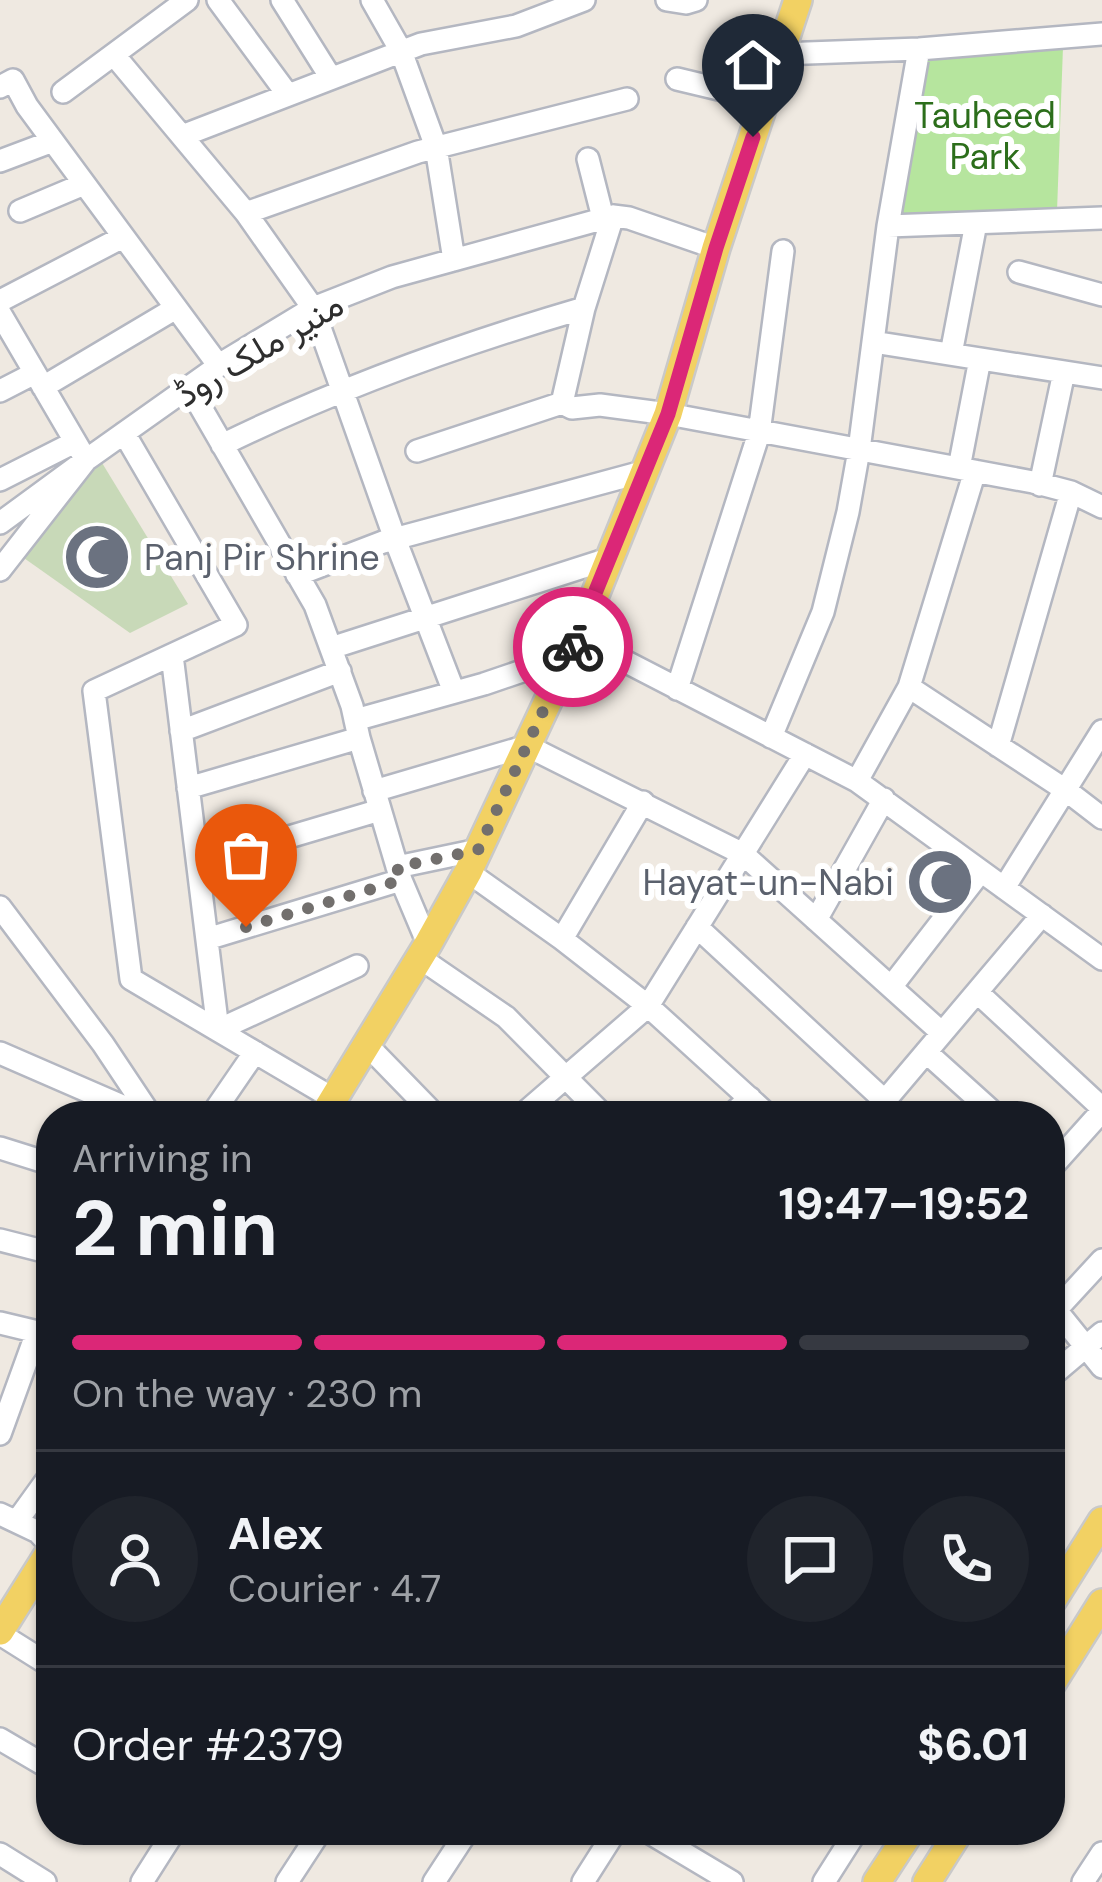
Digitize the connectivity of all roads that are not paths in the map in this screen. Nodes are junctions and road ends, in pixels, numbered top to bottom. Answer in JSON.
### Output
{"nodes":[{"id":1,"x":187,"y":0,"type":"edge"},
{"id":2,"x":218,"y":0,"type":"edge"},
{"id":3,"x":282,"y":0,"type":"edge"},
{"id":4,"x":372,"y":0,"type":"edge"},
{"id":5,"x":584,"y":0,"type":"edge"},
{"id":6,"x":667,"y":0,"type":"edge"},
{"id":7,"x":697,"y":0,"type":"edge"},
{"id":8,"x":798,"y":0,"type":"edge"},
{"id":9,"x":1102,"y":34,"type":"edge"},
{"id":10,"x":919,"y":49,"type":"junction"},
{"id":11,"x":401,"y":52,"type":"junction"},
{"id":12,"x":780,"y":54,"type":"junction"},
{"id":13,"x":114,"y":55,"type":"junction"},
{"id":14,"x":331,"y":79,"type":"junction"},
{"id":15,"x":677,"y":79,"type":"dead end"},
{"id":16,"x":0,"y":87,"type":"edge"},
{"id":17,"x":63,"y":92,"type":"dead end"},
{"id":18,"x":288,"y":94,"type":"junction"},
{"id":19,"x":627,"y":99,"type":"dead end"},
{"id":20,"x":765,"y":100,"type":"junction"},
{"id":21,"x":182,"y":136,"type":"junction"},
{"id":22,"x":53,"y":141,"type":"junction"},
{"id":23,"x":436,"y":147,"type":"junction"},
{"id":24,"x":588,"y":159,"type":"dead end"},
{"id":25,"x":0,"y":161,"type":"edge"},
{"id":26,"x":84,"y":184,"type":"junction"},
{"id":27,"x":20,"y":212,"type":"dead end"},
{"id":28,"x":246,"y":213,"type":"junction"},
{"id":29,"x":608,"y":217,"type":"junction"},
{"id":30,"x":1102,"y":218,"type":"edge"},
{"id":31,"x":976,"y":223,"type":"junction"},
{"id":32,"x":888,"y":226,"type":"junction"},
{"id":33,"x":123,"y":236,"type":"junction"},
{"id":34,"x":716,"y":248,"type":"junction"},
{"id":35,"x":783,"y":251,"type":"dead end"},
{"id":36,"x":454,"y":260,"type":"junction"},
{"id":37,"x":1019,"y":272,"type":"dead end"},
{"id":38,"x":1102,"y":295,"type":"edge"},
{"id":39,"x":0,"y":302,"type":"edge"},
{"id":40,"x":176,"y":308,"type":"junction"},
{"id":41,"x":314,"y":308,"type":"junction"},
{"id":42,"x":584,"y":308,"type":"junction"},
{"id":43,"x":0,"y":314,"type":"edge"},
{"id":44,"x":6,"y":338,"type":"edge"},
{"id":45,"x":873,"y":341,"type":"junction"},
{"id":46,"x":951,"y":354,"type":"junction"},
{"id":47,"x":980,"y":359,"type":"junction"},
{"id":48,"x":219,"y":366,"type":"junction"},
{"id":49,"x":1064,"y":372,"type":"junction"},
{"id":50,"x":1101,"y":376,"type":"edge"},
{"id":51,"x":39,"y":380,"type":"junction"},
{"id":52,"x":189,"y":387,"type":"junction"},
{"id":53,"x":0,"y":391,"type":"edge"},
{"id":54,"x":343,"y":392,"type":"junction"},
{"id":55,"x":562,"y":404,"type":"junction"},
{"id":56,"x":668,"y":414,"type":"junction"},
{"id":57,"x":124,"y":433,"type":"junction"},
{"id":58,"x":759,"y":433,"type":"junction"},
{"id":59,"x":223,"y":445,"type":"junction"},
{"id":60,"x":860,"y":450,"type":"junction"},
{"id":61,"x":80,"y":451,"type":"junction"},
{"id":62,"x":417,"y":451,"type":"dead end"},
{"id":63,"x":967,"y":469,"type":"junction"},
{"id":64,"x":646,"y":471,"type":"junction"},
{"id":65,"x":0,"y":480,"type":"edge"},
{"id":66,"x":1040,"y":484,"type":"junction"},
{"id":67,"x":1071,"y":492,"type":"junction"},
{"id":68,"x":1102,"y":507,"type":"edge"},
{"id":69,"x":0,"y":524,"type":"edge"},
{"id":70,"x":394,"y":539,"type":"junction"},
{"id":71,"x":608,"y":559,"type":"junction"},
{"id":72,"x":0,"y":570,"type":"edge"},
{"id":73,"x":297,"y":575,"type":"junction"},
{"id":74,"x":426,"y":617,"type":"junction"},
{"id":75,"x":573,"y":646,"type":"junction"},
{"id":76,"x":331,"y":648,"type":"junction"},
{"id":77,"x":172,"y":655,"type":"junction"},
{"id":78,"x":340,"y":671,"type":"junction"},
{"id":79,"x":908,"y":688,"type":"junction"},
{"id":80,"x":677,"y":689,"type":"junction"},
{"id":81,"x":454,"y":692,"type":"junction"},
{"id":82,"x":357,"y":729,"type":"junction"},
{"id":83,"x":181,"y":730,"type":"junction"},
{"id":84,"x":1102,"y":731,"type":"edge"},
{"id":85,"x":771,"y":737,"type":"junction"},
{"id":86,"x":526,"y":746,"type":"junction"},
{"id":87,"x":998,"y":746,"type":"junction"},
{"id":88,"x":805,"y":754,"type":"junction"},
{"id":89,"x":857,"y":781,"type":"junction"},
{"id":90,"x":188,"y":788,"type":"junction"},
{"id":91,"x":1066,"y":791,"type":"junction"},
{"id":92,"x":884,"y":799,"type":"junction"},
{"id":93,"x":377,"y":800,"type":"junction"},
{"id":94,"x":643,"y":802,"type":"junction"},
{"id":95,"x":1102,"y":818,"type":"edge"},
{"id":96,"x":742,"y":854,"type":"junction"},
{"id":97,"x":473,"y":861,"type":"junction"},
{"id":98,"x":198,"y":865,"type":"junction"},
{"id":99,"x":981,"y":871,"type":"junction"},
{"id":100,"x":399,"y":874,"type":"junction"},
{"id":101,"x":1004,"y":888,"type":"junction"},
{"id":102,"x":0,"y":907,"type":"edge"},
{"id":103,"x":1042,"y":915,"type":"junction"},
{"id":104,"x":816,"y":920,"type":"junction"},
{"id":105,"x":697,"y":927,"type":"junction"},
{"id":106,"x":562,"y":938,"type":"junction"},
{"id":107,"x":207,"y":939,"type":"junction"},
{"id":108,"x":424,"y":951,"type":"junction"},
{"id":109,"x":1102,"y":958,"type":"edge"},
{"id":110,"x":357,"y":966,"type":"dead end"},
{"id":111,"x":891,"y":988,"type":"junction"},
{"id":112,"x":977,"y":992,"type":"junction"},
{"id":113,"x":648,"y":1006,"type":"junction"},
{"id":114,"x":218,"y":1030,"type":"junction"},
{"id":115,"x":942,"y":1034,"type":"junction"},
{"id":116,"x":367,"y":1045,"type":"junction"},
{"id":117,"x":255,"y":1052,"type":"junction"},
{"id":118,"x":926,"y":1052,"type":"junction"},
{"id":119,"x":0,"y":1054,"type":"edge"},
{"id":120,"x":568,"y":1077,"type":"junction"},
{"id":121,"x":750,"y":1098,"type":"junction"},
{"id":122,"x":112,"y":1101,"type":"edge"},
{"id":123,"x":139,"y":1101,"type":"edge"},
{"id":124,"x":221,"y":1101,"type":"edge"},
{"id":125,"x":320,"y":1101,"type":"edge"},
{"id":126,"x":332,"y":1101,"type":"edge"},
{"id":127,"x":421,"y":1101,"type":"edge"},
{"id":128,"x":539,"y":1101,"type":"edge"},
{"id":129,"x":590,"y":1101,"type":"edge"},
{"id":130,"x":747,"y":1101,"type":"edge"},
{"id":131,"x":753,"y":1101,"type":"edge"},
{"id":132,"x":871,"y":1101,"type":"edge"},
{"id":133,"x":884,"y":1101,"type":"edge"},
{"id":134,"x":981,"y":1101,"type":"edge"},
{"id":135,"x":1102,"y":1110,"type":"edge"},
{"id":136,"x":0,"y":1148,"type":"edge"},
{"id":137,"x":1065,"y":1151,"type":"edge"},
{"id":138,"x":36,"y":1159,"type":"edge"},
{"id":139,"x":0,"y":1240,"type":"edge"},
{"id":140,"x":36,"y":1249,"type":"edge"},
{"id":141,"x":1102,"y":1260,"type":"edge"},
{"id":142,"x":1065,"y":1300,"type":"edge"},
{"id":143,"x":1065,"y":1317,"type":"edge"},
{"id":144,"x":0,"y":1323,"type":"edge"},
{"id":145,"x":36,"y":1331,"type":"edge"},
{"id":146,"x":1094,"y":1340,"type":"edge"},
{"id":147,"x":36,"y":1351,"type":"edge"},
{"id":148,"x":1065,"y":1364,"type":"edge"},
{"id":149,"x":1102,"y":1367,"type":"edge"},
{"id":150,"x":1,"y":1429,"type":"edge"},
{"id":151,"x":36,"y":1489,"type":"edge"},
{"id":152,"x":8,"y":1517,"type":"edge"},
{"id":153,"x":1102,"y":1521,"type":"edge"},
{"id":154,"x":36,"y":1531,"type":"edge"},
{"id":155,"x":36,"y":1570,"type":"edge"},
{"id":156,"x":1065,"y":1580,"type":"edge"},
{"id":157,"x":1102,"y":1603,"type":"edge"},
{"id":158,"x":3,"y":1619,"type":"edge"},
{"id":159,"x":36,"y":1651,"type":"edge"},
{"id":160,"x":1065,"y":1662,"type":"edge"},
{"id":161,"x":0,"y":1739,"type":"edge"},
{"id":162,"x":36,"y":1760,"type":"edge"},
{"id":163,"x":159,"y":1845,"type":"edge"},
{"id":164,"x":310,"y":1845,"type":"edge"},
{"id":165,"x":458,"y":1845,"type":"edge"},
{"id":166,"x":606,"y":1845,"type":"edge"},
{"id":167,"x":670,"y":1845,"type":"edge"},
{"id":168,"x":847,"y":1845,"type":"edge"},
{"id":169,"x":899,"y":1845,"type":"edge"},
{"id":170,"x":928,"y":1845,"type":"edge"},
{"id":171,"x":951,"y":1845,"type":"edge"},
{"id":172,"x":1102,"y":1852,"type":"edge"},
{"id":173,"x":0,"y":1854,"type":"edge"},
{"id":174,"x":944,"y":1856,"type":"junction"},
{"id":175,"x":45,"y":1882,"type":"edge"},
{"id":176,"x":142,"y":1882,"type":"edge"},
{"id":177,"x":287,"y":1882,"type":"edge"},
{"id":178,"x":434,"y":1882,"type":"edge"},
{"id":179,"x":583,"y":1882,"type":"edge"},
{"id":180,"x":732,"y":1882,"type":"edge"},
{"id":181,"x":824,"y":1882,"type":"edge"},
{"id":182,"x":877,"y":1882,"type":"edge"},
{"id":183,"x":927,"y":1882,"type":"edge"},
{"id":184,"x":1084,"y":1882,"type":"edge"}],
"edges":[{"from":1,"to":13,"type":"street"},
{"from":2,"to":18,"type":"street"},
{"from":3,"to":14,"type":"street"},
{"from":4,"to":11,"type":"street"},
{"from":5,"to":11,"type":"street"},
{"from":6,"to":7,"type":"street"},
{"from":8,"to":12,"type":"main road"},
{"from":9,"to":10,"type":"street"},
{"from":10,"to":12,"type":"street"},
{"from":10,"to":32,"type":"street"},
{"from":11,"to":14,"type":"street"},
{"from":11,"to":23,"type":"street"},
{"from":12,"to":20,"type":"main road"},
{"from":13,"to":17,"type":"street"},
{"from":13,"to":21,"type":"street"},
{"from":14,"to":18,"type":"street"},
{"from":15,"to":20,"type":"street"},
{"from":16,"to":22,"type":"street"},
{"from":18,"to":21,"type":"street"},
{"from":19,"to":23,"type":"street"},
{"from":20,"to":34,"type":"main road"},
{"from":21,"to":28,"type":"street"},
{"from":22,"to":25,"type":"street"},
{"from":22,"to":26,"type":"street"},
{"from":23,"to":28,"type":"street"},
{"from":23,"to":36,"type":"street"},
{"from":24,"to":29,"type":"street"},
{"from":26,"to":27,"type":"street"},
{"from":26,"to":33,"type":"street"},
{"from":28,"to":41,"type":"street"},
{"from":29,"to":34,"type":"street"},
{"from":29,"to":36,"type":"street","name":"منیر ملک روڈ"},
{"from":29,"to":42,"type":"street"},
{"from":30,"to":31,"type":"street"},
{"from":31,"to":32,"type":"street"},
{"from":31,"to":46,"type":"street"},
{"from":32,"to":45,"type":"street"},
{"from":33,"to":39,"type":"street"},
{"from":33,"to":40,"type":"street"},
{"from":34,"to":56,"type":"main road"},
{"from":35,"to":58,"type":"street"},
{"from":36,"to":41,"type":"street","name":"منیر ملک روڈ"},
{"from":37,"to":38,"type":"street"},
{"from":40,"to":48,"type":"street"},
{"from":40,"to":51,"type":"street"},
{"from":41,"to":48,"type":"street","name":"منیر ملک روڈ"},
{"from":41,"to":54,"type":"street"},
{"from":42,"to":54,"type":"street"},
{"from":42,"to":55,"type":"street"},
{"from":43,"to":44,"type":"street"},
{"from":44,"to":51,"type":"street"},
{"from":45,"to":46,"type":"street"},
{"from":45,"to":60,"type":"street"},
{"from":46,"to":47,"type":"street"},
{"from":47,"to":49,"type":"street"},
{"from":47,"to":63,"type":"street"},
{"from":48,"to":52,"type":"street","name":"منیر ملک روڈ"},
{"from":49,"to":50,"type":"street"},
{"from":49,"to":66,"type":"street"},
{"from":51,"to":53,"type":"street"},
{"from":51,"to":61,"type":"street"},
{"from":52,"to":57,"type":"street","name":"منیر ملک روڈ"},
{"from":52,"to":59,"type":"street"},
{"from":54,"to":59,"type":"street"},
{"from":54,"to":70,"type":"street"},
{"from":55,"to":56,"type":"street"},
{"from":55,"to":62,"type":"street"},
{"from":56,"to":58,"type":"street"},
{"from":56,"to":64,"type":"main road"},
{"from":57,"to":61,"type":"street","name":"منیر ملک روڈ"},
{"from":57,"to":77,"type":"street"},
{"from":58,"to":60,"type":"street"},
{"from":58,"to":80,"type":"street"},
{"from":59,"to":73,"type":"street"},
{"from":60,"to":63,"type":"street"},
{"from":60,"to":85,"type":"street"},
{"from":61,"to":65,"type":"street"},
{"from":61,"to":69,"type":"street"},
{"from":61,"to":72,"type":"street","name":"منیر ملک روڈ"},
{"from":63,"to":66,"type":"street"},
{"from":63,"to":79,"type":"street"},
{"from":64,"to":70,"type":"street"},
{"from":64,"to":71,"type":"main road"},
{"from":66,"to":67,"type":"street"},
{"from":67,"to":68,"type":"street"},
{"from":67,"to":87,"type":"street"},
{"from":70,"to":73,"type":"street"},
{"from":70,"to":74,"type":"street"},
{"from":71,"to":74,"type":"street"},
{"from":71,"to":75,"type":"main road"},
{"from":73,"to":76,"type":"street"},
{"from":74,"to":76,"type":"street"},
{"from":74,"to":81,"type":"street"},
{"from":75,"to":80,"type":"street"},
{"from":75,"to":81,"type":"street"},
{"from":75,"to":86,"type":"main road"},
{"from":76,"to":78,"type":"street"},
{"from":77,"to":83,"type":"street"},
{"from":77,"to":114,"type":"street"},
{"from":78,"to":82,"type":"street"},
{"from":78,"to":83,"type":"street"},
{"from":79,"to":87,"type":"street"},
{"from":79,"to":89,"type":"street"},
{"from":80,"to":85,"type":"street"},
{"from":81,"to":82,"type":"street"},
{"from":82,"to":90,"type":"street"},
{"from":82,"to":93,"type":"street"},
{"from":83,"to":90,"type":"street"},
{"from":84,"to":91,"type":"street"},
{"from":85,"to":88,"type":"street"},
{"from":86,"to":93,"type":"street"},
{"from":86,"to":94,"type":"street"},
{"from":86,"to":97,"type":"main road"},
{"from":87,"to":91,"type":"street"},
{"from":88,"to":89,"type":"street"},
{"from":88,"to":96,"type":"street"},
{"from":89,"to":92,"type":"street"},
{"from":90,"to":98,"type":"street"},
{"from":91,"to":95,"type":"street"},
{"from":91,"to":101,"type":"street"},
{"from":92,"to":99,"type":"street"},
{"from":92,"to":104,"type":"street"},
{"from":93,"to":98,"type":"street"},
{"from":93,"to":100,"type":"street"},
{"from":94,"to":96,"type":"street"},
{"from":94,"to":106,"type":"street"},
{"from":96,"to":104,"type":"street"},
{"from":96,"to":105,"type":"street"},
{"from":97,"to":100,"type":"street"},
{"from":97,"to":106,"type":"street"},
{"from":97,"to":108,"type":"main road"},
{"from":98,"to":107,"type":"street"},
{"from":99,"to":101,"type":"street"},
{"from":99,"to":111,"type":"street"},
{"from":100,"to":107,"type":"street"},
{"from":100,"to":108,"type":"street"},
{"from":101,"to":103,"type":"street"},
{"from":102,"to":123,"type":"street"},
{"from":103,"to":109,"type":"street"},
{"from":103,"to":112,"type":"street"},
{"from":104,"to":111,"type":"street"},
{"from":105,"to":113,"type":"street"},
{"from":105,"to":132,"type":"street"},
{"from":106,"to":113,"type":"street"},
{"from":107,"to":114,"type":"street"},
{"from":108,"to":116,"type":"main road"},
{"from":108,"to":120,"type":"street"},
{"from":110,"to":114,"type":"street"},
{"from":111,"to":115,"type":"street"},
{"from":112,"to":115,"type":"street"},
{"from":112,"to":135,"type":"street"},
{"from":113,"to":120,"type":"street"},
{"from":113,"to":121,"type":"street"},
{"from":114,"to":117,"type":"street"},
{"from":115,"to":118,"type":"street"},
{"from":116,"to":126,"type":"main road"},
{"from":116,"to":127,"type":"street"},
{"from":117,"to":124,"type":"street"},
{"from":117,"to":125,"type":"street"},
{"from":118,"to":133,"type":"street"},
{"from":118,"to":134,"type":"street"},
{"from":119,"to":122,"type":"street"},
{"from":120,"to":128,"type":"street"},
{"from":120,"to":129,"type":"street"},
{"from":121,"to":130,"type":"street"},
{"from":121,"to":131,"type":"street"},
{"from":135,"to":137,"type":"street"},
{"from":136,"to":138,"type":"street"},
{"from":139,"to":140,"type":"street"},
{"from":141,"to":142,"type":"street"},
{"from":143,"to":146,"type":"street"},
{"from":144,"to":145,"type":"street"},
{"from":146,"to":148,"type":"street"},
{"from":146,"to":149,"type":"street"},
{"from":147,"to":150,"type":"street"},
{"from":151,"to":152,"type":"street"},
{"from":152,"to":154,"type":"street"},
{"from":153,"to":156,"type":"main road"},
{"from":155,"to":158,"type":"main road"},
{"from":157,"to":160,"type":"main road"},
{"from":158,"to":159,"type":"street"},
{"from":161,"to":162,"type":"street"},
{"from":163,"to":176,"type":"street"},
{"from":164,"to":177,"type":"street"},
{"from":165,"to":178,"type":"street"},
{"from":166,"to":179,"type":"street"},
{"from":167,"to":180,"type":"street"},
{"from":168,"to":181,"type":"street"},
{"from":169,"to":182,"type":"main road"},
{"from":170,"to":174,"type":"street"},
{"from":171,"to":174,"type":"main road"},
{"from":172,"to":184,"type":"street"},
{"from":173,"to":175,"type":"street"},
{"from":174,"to":183,"type":"main road"}]}
